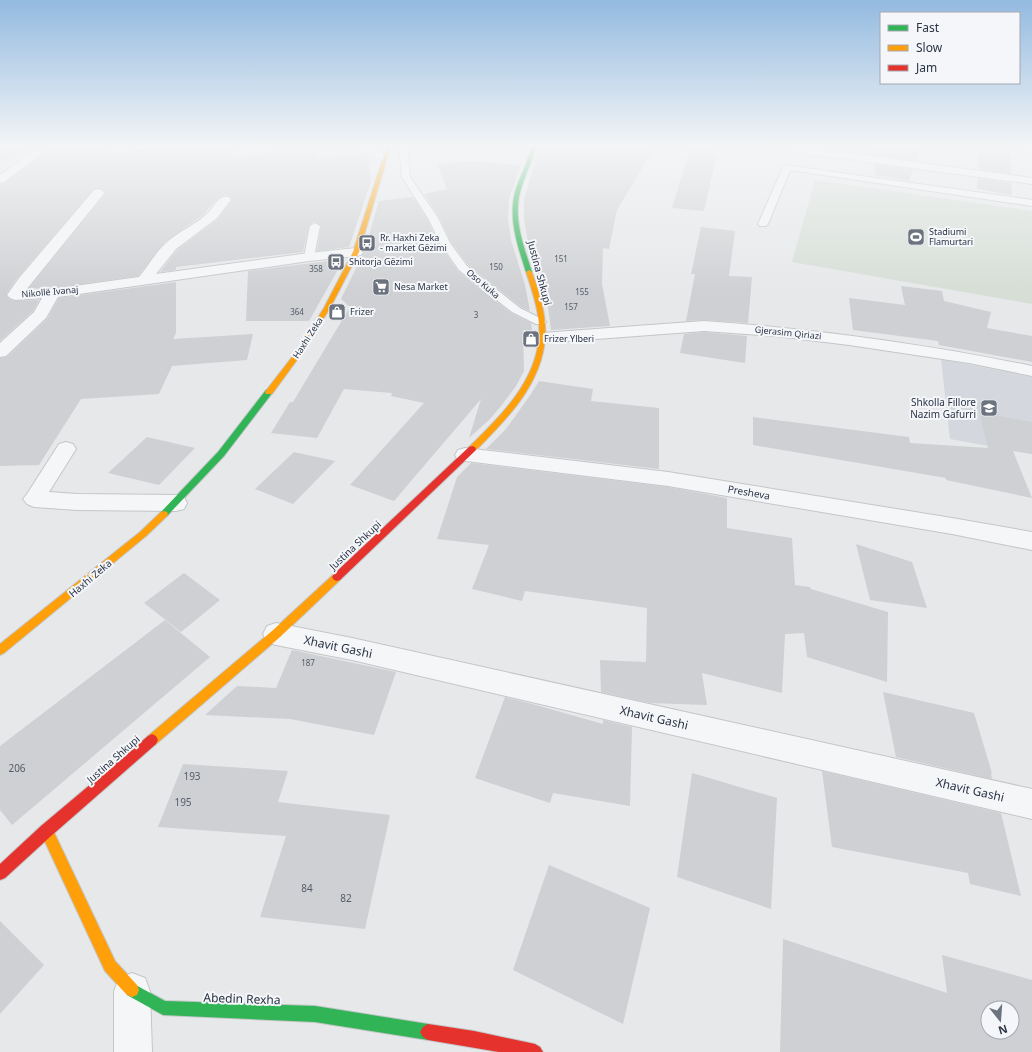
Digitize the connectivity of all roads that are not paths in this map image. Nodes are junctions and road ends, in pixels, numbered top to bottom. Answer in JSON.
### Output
{"nodes":[{"id":1,"x":97,"y":194,"type":"edge"},
{"id":2,"x":373,"y":194,"type":"edge"},
{"id":3,"x":417,"y":194,"type":"edge"},
{"id":4,"x":518,"y":194,"type":"edge"},
{"id":5,"x":776,"y":194,"type":"edge"},
{"id":6,"x":971,"y":194,"type":"edge"},
{"id":7,"x":224,"y":200,"type":"dead end"},
{"id":8,"x":1032,"y":203,"type":"edge"},
{"id":9,"x":763,"y":224,"type":"dead end"},
{"id":10,"x":315,"y":226,"type":"dead end"},
{"id":11,"x":356,"y":252,"type":"junction"},
{"id":12,"x":309,"y":257,"type":"junction"},
{"id":13,"x":143,"y":281,"type":"junction"},
{"id":14,"x":53,"y":293,"type":"junction"},
{"id":15,"x":541,"y":330,"type":"junction"},
{"id":16,"x":0,"y":352,"type":"edge"},
{"id":17,"x":1032,"y":371,"type":"edge"},
{"id":18,"x":66,"y":449,"type":"dead end"},
{"id":19,"x":465,"y":455,"type":"junction"},
{"id":20,"x":176,"y":503,"type":"junction"},
{"id":21,"x":1032,"y":541,"type":"edge"},
{"id":22,"x":276,"y":634,"type":"junction"},
{"id":23,"x":0,"y":650,"type":"edge"},
{"id":24,"x":1032,"y":804,"type":"edge"},
{"id":25,"x":46,"y":831,"type":"junction"},
{"id":26,"x":0,"y":873,"type":"edge"},
{"id":27,"x":132,"y":991,"type":"junction"},
{"id":28,"x":133,"y":1052,"type":"edge"},
{"id":29,"x":535,"y":1052,"type":"edge"}],
"edges":[{"from":1,"to":14,"type":"street","name":"Nikollë Ivanaj"},
{"from":2,"to":11,"type":"street","name":"Haxhi Zeka"},
{"from":3,"to":15,"type":"lane","name":"Oso Kuka"},
{"from":4,"to":15,"type":"street","name":"Justina Shkupi"},
{"from":5,"to":9,"type":"lane"},
{"from":6,"to":8,"type":"lane"},
{"from":7,"to":13,"type":"street"},
{"from":10,"to":12,"type":"lane"},
{"from":11,"to":12,"type":"street","name":"Nikollë Ivanaj"},
{"from":11,"to":20,"type":"street","name":"Haxhi Zeka"},
{"from":12,"to":13,"type":"street","name":"Nikollë Ivanaj"},
{"from":13,"to":14,"type":"street","name":"Nikollë Ivanaj"},
{"from":14,"to":16,"type":"street"},
{"from":15,"to":17,"type":"street","name":"Gjerasim Qiriazi"},
{"from":15,"to":19,"type":"street","name":"Justina Shkupi"},
{"from":18,"to":20,"type":"street"},
{"from":19,"to":21,"type":"street","name":"Presheva"},
{"from":19,"to":22,"type":"street","name":"Justina Shkupi"},
{"from":20,"to":23,"type":"street","name":"Haxhi Zeka"},
{"from":22,"to":24,"type":"street","name":"Xhavit Gashi"},
{"from":22,"to":25,"type":"street","name":"Justina Shkupi"},
{"from":25,"to":26,"type":"street","name":"Justina Shkupi"},
{"from":25,"to":27,"type":"street","name":"Abedin Rexha"},
{"from":27,"to":28,"type":"street"},
{"from":27,"to":29,"type":"street","name":"Abedin Rexha"}]}
